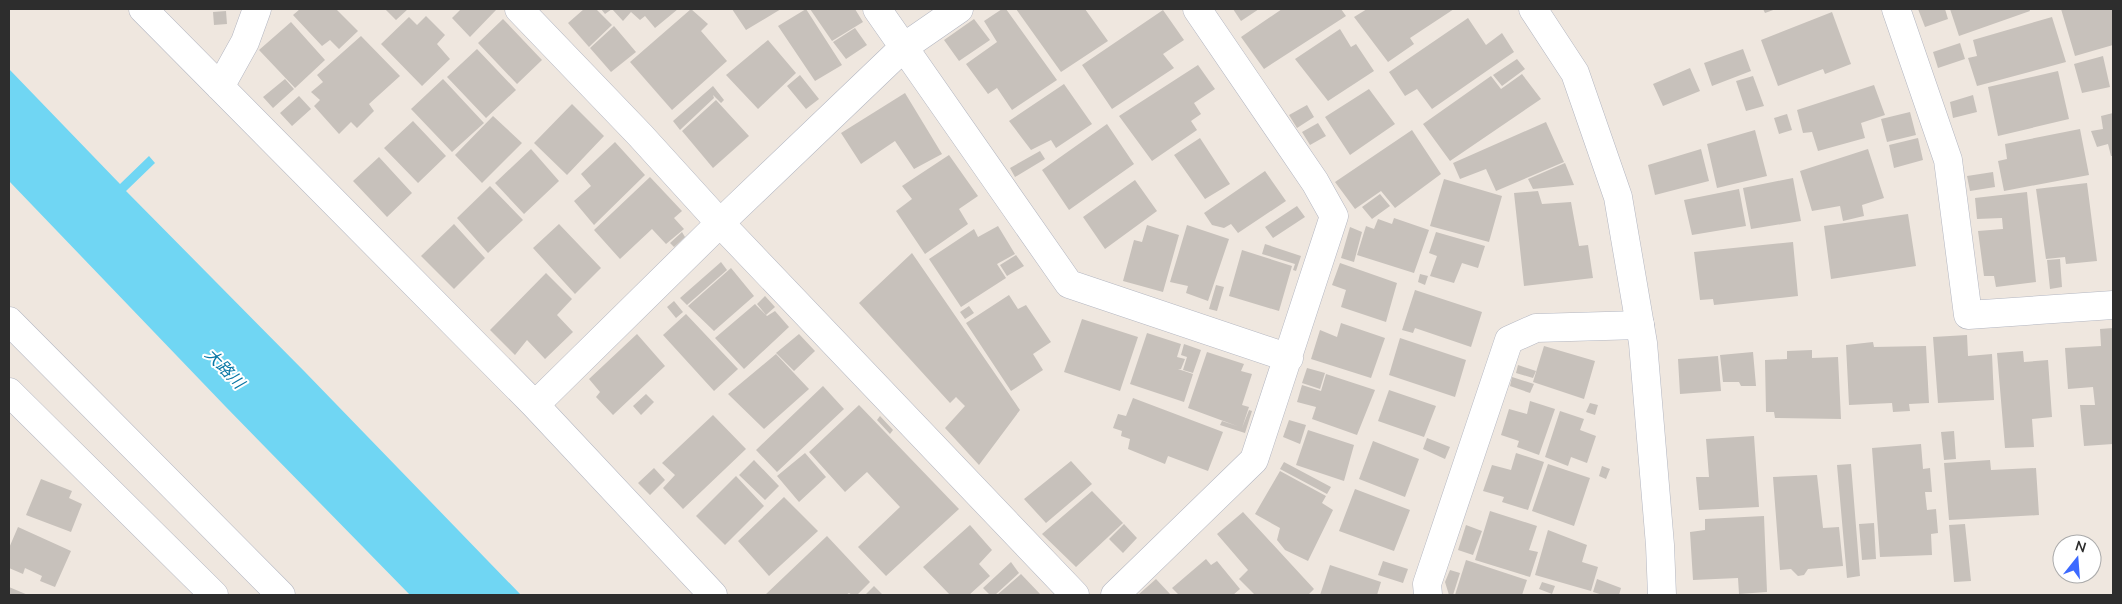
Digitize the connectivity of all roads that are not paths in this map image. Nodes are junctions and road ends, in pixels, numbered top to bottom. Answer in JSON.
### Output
{"nodes":[{"id":1,"x":143,"y":9,"type":"edge"},
{"id":2,"x":257,"y":9,"type":"edge"},
{"id":3,"x":519,"y":9,"type":"edge"},
{"id":4,"x":877,"y":9,"type":"edge"},
{"id":5,"x":959,"y":9,"type":"edge"},
{"id":6,"x":1197,"y":9,"type":"edge"},
{"id":7,"x":1533,"y":9,"type":"edge"},
{"id":8,"x":1896,"y":9,"type":"edge"},
{"id":9,"x":904,"y":47,"type":"junction"},
{"id":10,"x":220,"y":87,"type":"junction"},
{"id":11,"x":720,"y":223,"type":"junction"},
{"id":12,"x":2113,"y":305,"type":"edge"},
{"id":13,"x":9,"y":321,"type":"edge"},
{"id":14,"x":1640,"y":325,"type":"junction"},
{"id":15,"x":1289,"y":358,"type":"junction"},
{"id":16,"x":9,"y":392,"type":"edge"},
{"id":17,"x":535,"y":405,"type":"junction"},
{"id":18,"x":214,"y":595,"type":"edge"},
{"id":19,"x":281,"y":595,"type":"edge"},
{"id":20,"x":713,"y":595,"type":"edge"},
{"id":21,"x":1075,"y":595,"type":"edge"},
{"id":22,"x":1115,"y":595,"type":"edge"},
{"id":23,"x":1428,"y":595,"type":"edge"},
{"id":24,"x":1662,"y":595,"type":"edge"}],
"edges":[{"from":1,"to":10,"type":"street"},
{"from":2,"to":10,"type":"street"},
{"from":3,"to":11,"type":"street"},
{"from":4,"to":9,"type":"street"},
{"from":5,"to":9,"type":"street"},
{"from":6,"to":15,"type":"street"},
{"from":7,"to":14,"type":"street"},
{"from":8,"to":12,"type":"street"},
{"from":9,"to":11,"type":"street"},
{"from":9,"to":15,"type":"street"},
{"from":10,"to":17,"type":"street"},
{"from":11,"to":17,"type":"street"},
{"from":11,"to":21,"type":"street"},
{"from":13,"to":19,"type":"street"},
{"from":14,"to":23,"type":"street"},
{"from":14,"to":24,"type":"street"},
{"from":15,"to":22,"type":"street"},
{"from":16,"to":18,"type":"street"},
{"from":17,"to":20,"type":"street"}]}
